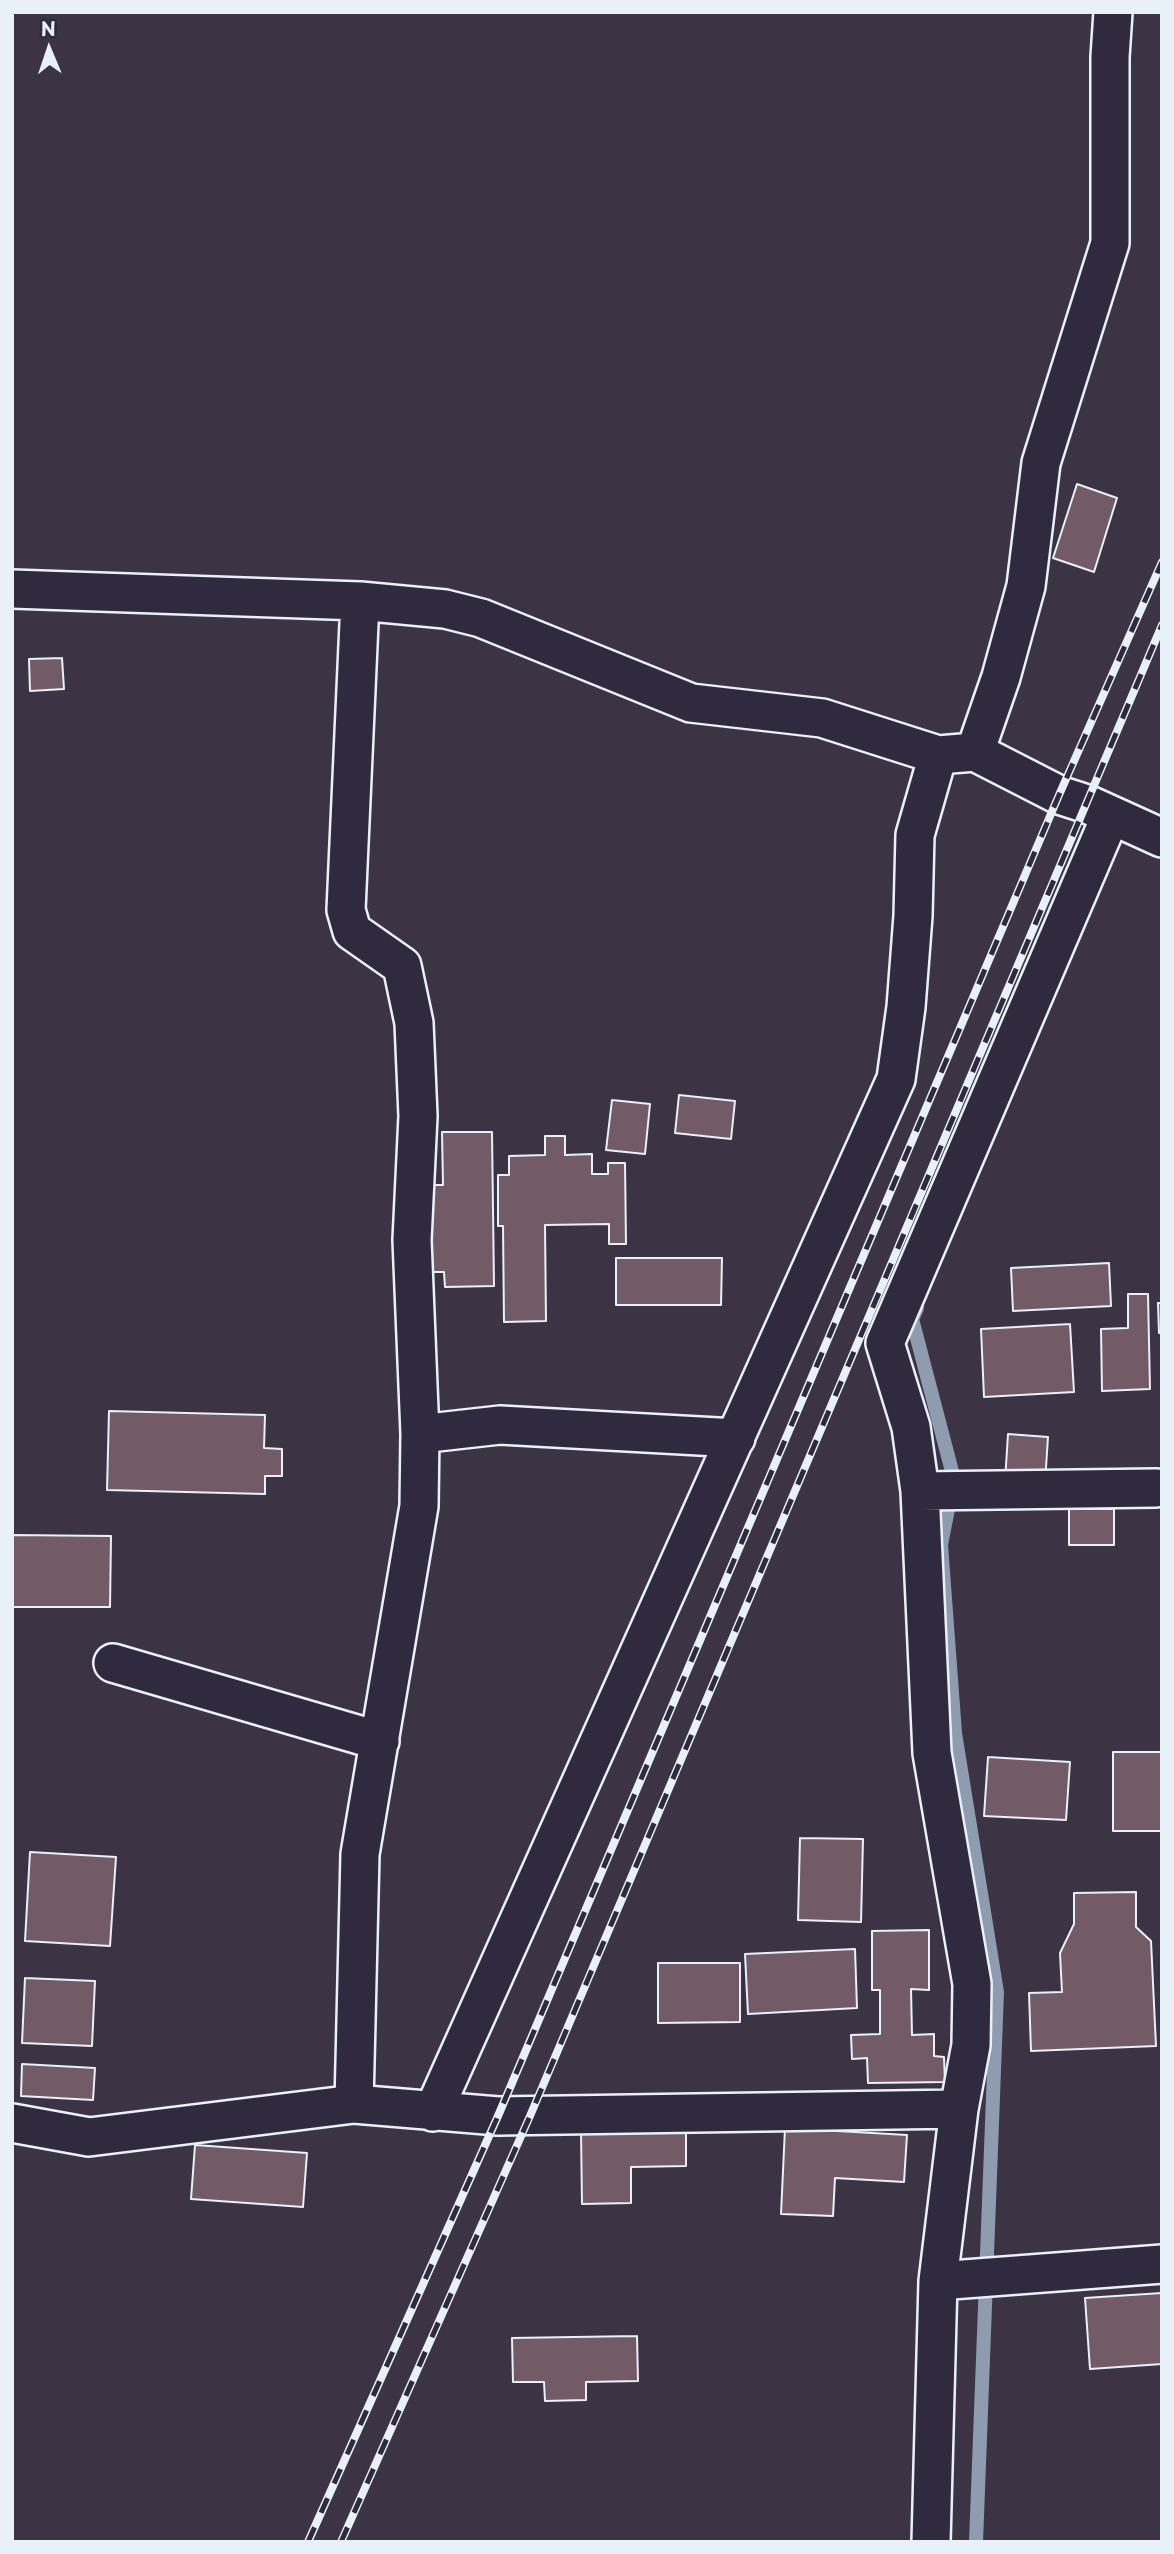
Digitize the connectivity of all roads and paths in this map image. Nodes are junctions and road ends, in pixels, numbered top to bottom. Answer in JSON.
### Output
{"nodes":[{"id":1,"x":1113,"y":12,"type":"edge"},
{"id":2,"x":12,"y":589,"type":"edge"},
{"id":3,"x":360,"y":601,"type":"junction"},
{"id":4,"x":975,"y":752,"type":"junction"},
{"id":5,"x":938,"y":755,"type":"junction"},
{"id":6,"x":1111,"y":815,"type":"junction"},
{"id":7,"x":1162,"y":838,"type":"edge"},
{"id":8,"x":420,"y":1434,"type":"junction"},
{"id":9,"x":736,"y":1438,"type":"junction"},
{"id":10,"x":1156,"y":1488,"type":"dead end"},
{"id":11,"x":920,"y":1491,"type":"junction"},
{"id":12,"x":113,"y":1663,"type":"dead end"},
{"id":13,"x":380,"y":1741,"type":"junction"},
{"id":14,"x":354,"y":2104,"type":"junction"},
{"id":15,"x":959,"y":2109,"type":"junction"},
{"id":16,"x":433,"y":2112,"type":"junction"},
{"id":17,"x":12,"y":2123,"type":"edge"},
{"id":18,"x":1162,"y":2264,"type":"edge"},
{"id":19,"x":938,"y":2281,"type":"junction"},
{"id":20,"x":931,"y":2542,"type":"edge"}],
"edges":[{"from":1,"to":4,"type":"street"},
{"from":2,"to":3,"type":"street"},
{"from":3,"to":5,"type":"street"},
{"from":3,"to":8,"type":"street"},
{"from":4,"to":5,"type":"street"},
{"from":4,"to":6,"type":"street"},
{"from":5,"to":9,"type":"street"},
{"from":6,"to":7,"type":"street"},
{"from":6,"to":11,"type":"street"},
{"from":8,"to":9,"type":"street"},
{"from":8,"to":13,"type":"street"},
{"from":9,"to":16,"type":"street"},
{"from":10,"to":11,"type":"street"},
{"from":11,"to":15,"type":"street"},
{"from":12,"to":13,"type":"street"},
{"from":13,"to":14,"type":"street"},
{"from":14,"to":16,"type":"street"},
{"from":14,"to":17,"type":"street"},
{"from":15,"to":16,"type":"street"},
{"from":15,"to":19,"type":"street"},
{"from":18,"to":19,"type":"street"},
{"from":19,"to":20,"type":"street"}]}
